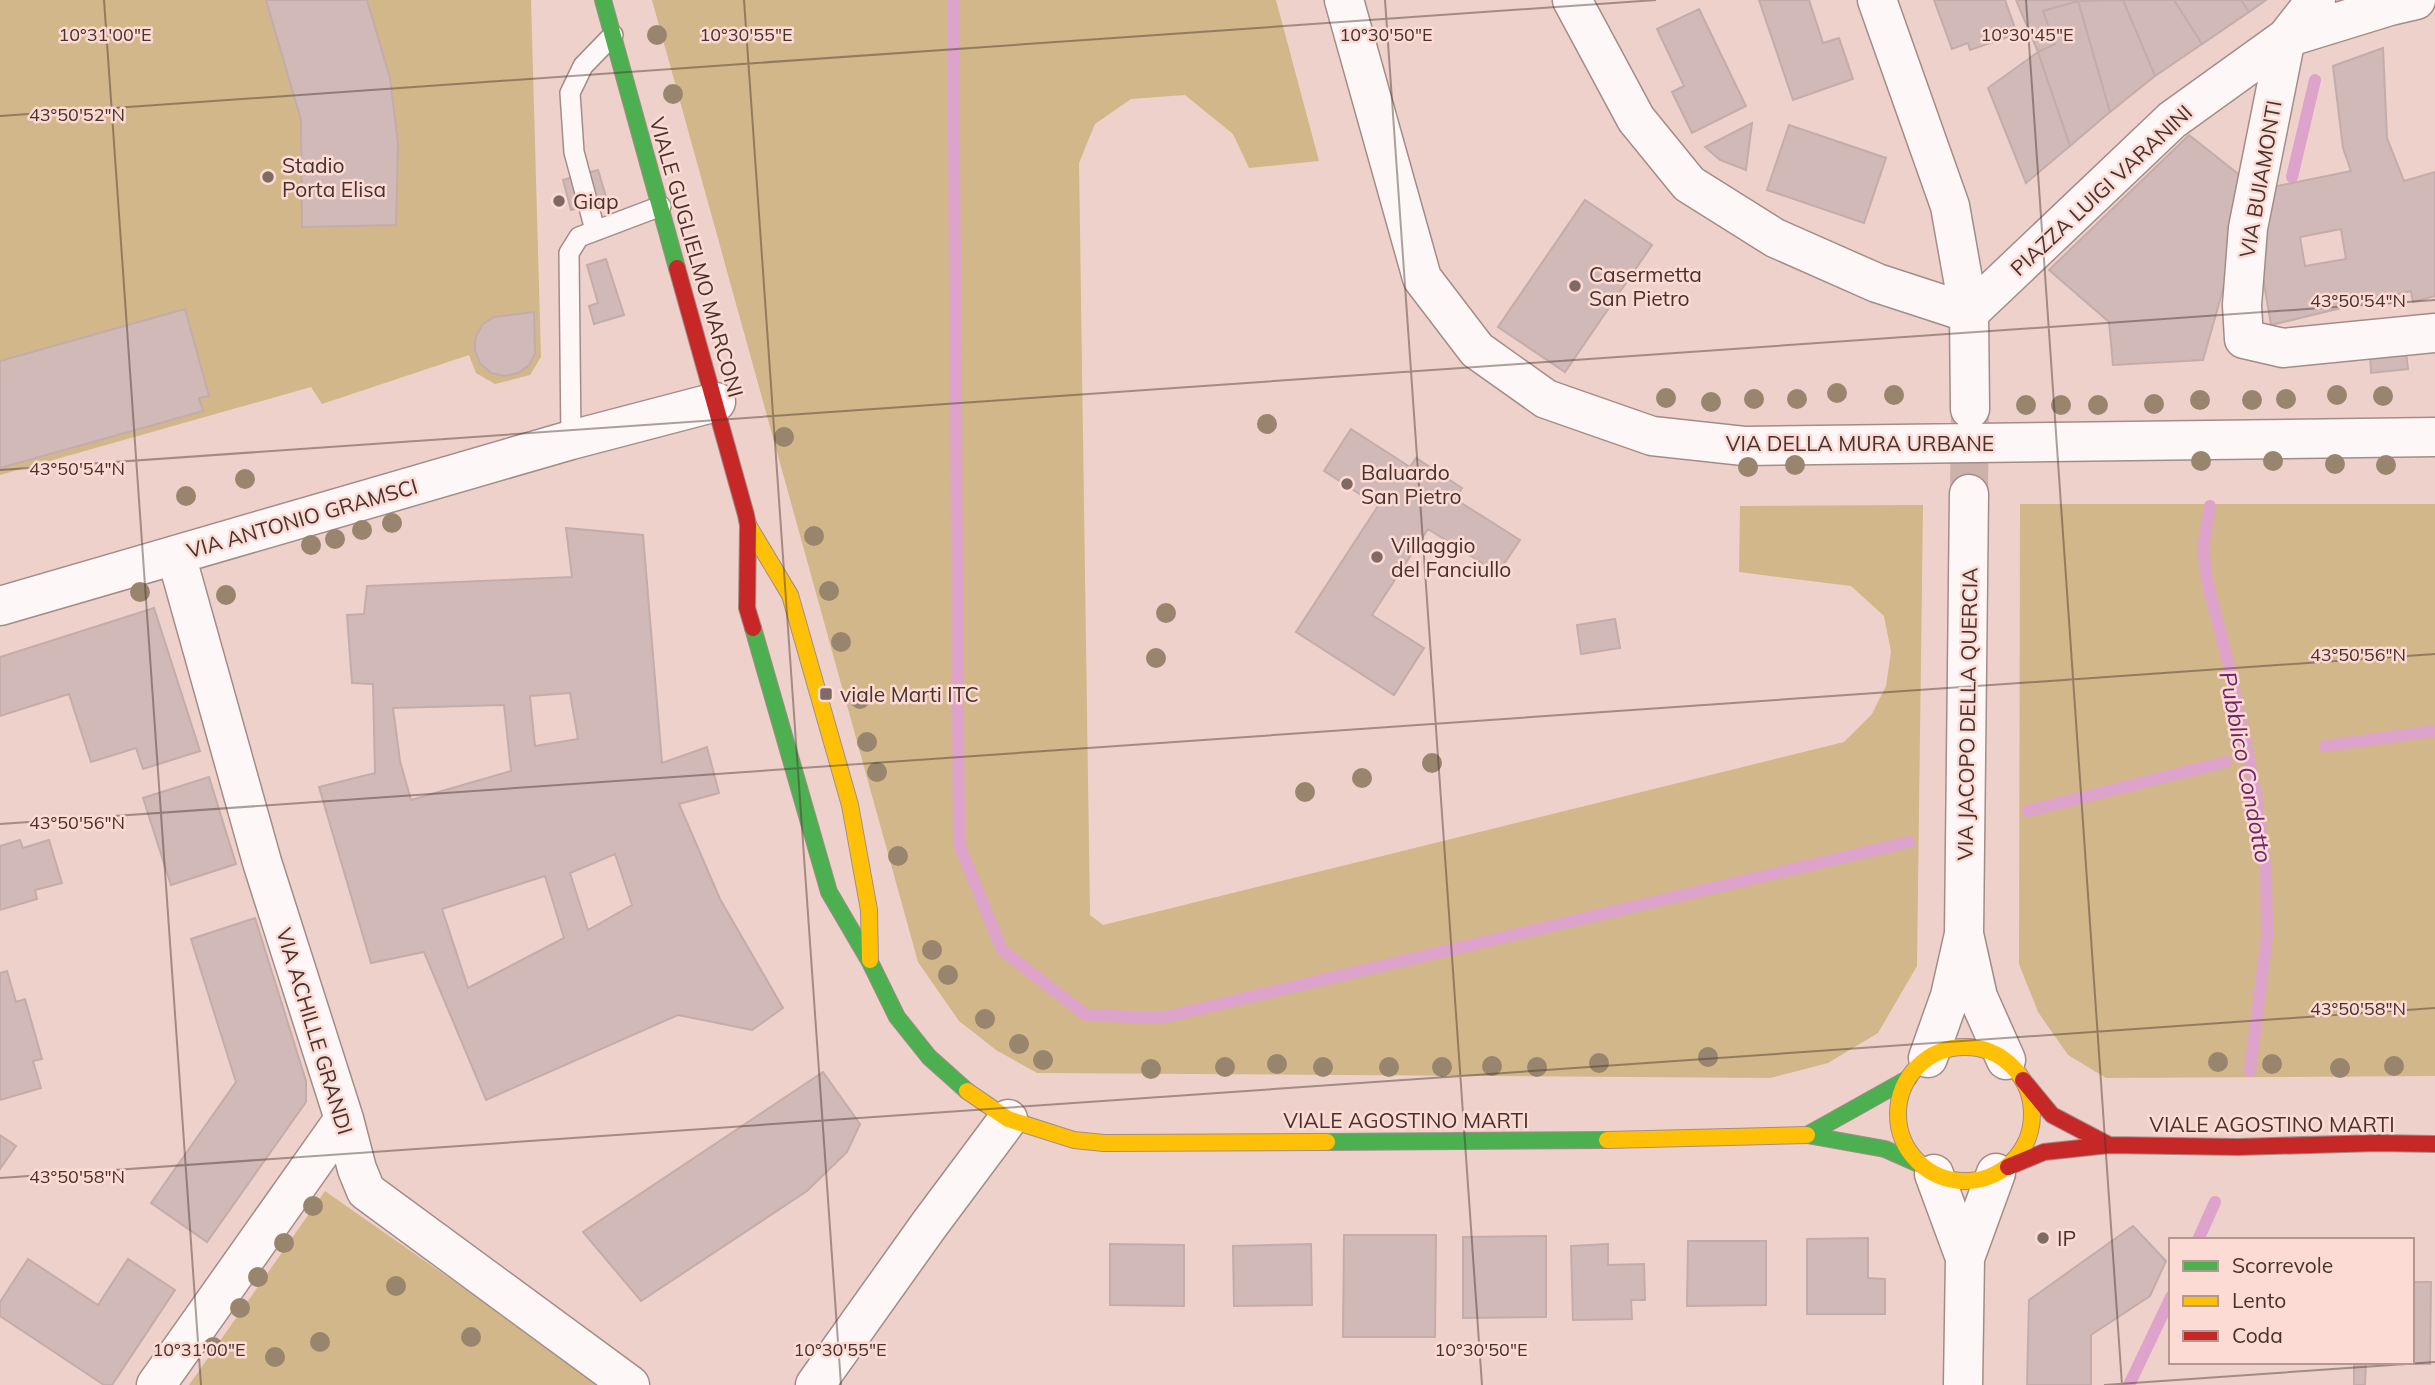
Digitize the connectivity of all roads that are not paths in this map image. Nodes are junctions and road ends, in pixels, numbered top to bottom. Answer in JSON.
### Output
{"nodes":[{"id":1,"x":603,"y":0,"type":"edge"},
{"id":2,"x":1344,"y":0,"type":"edge"},
{"id":3,"x":1572,"y":0,"type":"edge"},
{"id":4,"x":1877,"y":0,"type":"edge"},
{"id":5,"x":2316,"y":0,"type":"edge"},
{"id":6,"x":2400,"y":2,"type":"edge"},
{"id":7,"x":613,"y":35,"type":"junction"},
{"id":8,"x":2286,"y":38,"type":"junction"},
{"id":9,"x":661,"y":206,"type":"junction"},
{"id":10,"x":595,"y":230,"type":"junction"},
{"id":11,"x":1969,"y":313,"type":"junction"},
{"id":12,"x":2435,"y":333,"type":"edge"},
{"id":13,"x":716,"y":402,"type":"junction"},
{"id":14,"x":1970,"y":409,"type":"tunnel mouth"},
{"id":15,"x":588,"y":436,"type":"junction"},
{"id":16,"x":2435,"y":437,"type":"edge"},
{"id":17,"x":1969,"y":494,"type":"tunnel mouth"},
{"id":18,"x":748,"y":525,"type":"junction"},
{"id":19,"x":176,"y":555,"type":"junction"},
{"id":20,"x":0,"y":606,"type":"edge"},
{"id":21,"x":1964,"y":934,"type":"junction"},
{"id":22,"x":870,"y":962,"type":"junction"},
{"id":23,"x":1918,"y":1068,"type":"junction"},
{"id":24,"x":2014,"y":1070,"type":"junction"},
{"id":25,"x":344,"y":1119,"type":"junction"},
{"id":26,"x":1008,"y":1119,"type":"junction"},
{"id":27,"x":1807,"y":1135,"type":"junction"},
{"id":28,"x":2435,"y":1144,"type":"edge"},
{"id":29,"x":2109,"y":1145,"type":"junction"},
{"id":30,"x":1927,"y":1170,"type":"junction"},
{"id":31,"x":2002,"y":1170,"type":"junction"},
{"id":32,"x":1965,"y":1258,"type":"junction"},
{"id":33,"x":156,"y":1385,"type":"edge"},
{"id":34,"x":630,"y":1385,"type":"edge"},
{"id":35,"x":815,"y":1385,"type":"edge"},
{"id":36,"x":1963,"y":1385,"type":"edge"}],
"edges":[{"from":1,"to":7,"type":"main road","name":"VIALE GUGLIELMO MARCONI"},
{"from":2,"to":16,"type":"street","name":"VIA DELLA MURA URBANE"},
{"from":3,"to":11,"type":"street"},
{"from":4,"to":11,"type":"street"},
{"from":5,"to":8,"type":"street"},
{"from":6,"to":8,"type":"street","name":"PIAZZA LUIGI VARANINI"},
{"from":7,"to":9,"type":"main road","name":"VIALE GUGLIELMO MARCONI"},
{"from":7,"to":10,"type":"lane"},
{"from":8,"to":11,"type":"street","name":"PIAZZA LUIGI VARANINI"},
{"from":8,"to":12,"type":"street","name":"VIA BUIAMONTI"},
{"from":9,"to":10,"type":"lane"},
{"from":9,"to":13,"type":"main road","name":"VIALE GUGLIELMO MARCONI"},
{"from":10,"to":15,"type":"lane"},
{"from":11,"to":14,"type":"street"},
{"from":13,"to":15,"type":"street","name":"VIA ANTONIO GRAMSCI"},
{"from":13,"to":18,"type":"main road","name":"VIALE GUGLIELMO MARCONI"},
{"from":15,"to":19,"type":"street","name":"VIA ANTONIO GRAMSCI"},
{"from":17,"to":21,"type":"street","name":"VIA JACOPO DELLA QUERCIA"},
{"from":18,"to":22,"type":"main road","name":"VIALE GUGLIELMO MARCONI"},
{"from":18,"to":22,"type":"main road","name":"VIALE GUGLIELMO MARCONI"},
{"from":19,"to":20,"type":"street","name":"VIA ANTONIO GRAMSCI"},
{"from":19,"to":25,"type":"street","name":"VIA ACHILLE GRANDI"},
{"from":21,"to":23,"type":"street","name":"VIA JACOPO DELLA QUERCIA"},
{"from":21,"to":24,"type":"street","name":"VIA JACOPO DELLA QUERCIA"},
{"from":22,"to":26,"type":"main road","name":"VIALE GUGLIELMO MARCONI"},
{"from":23,"to":24,"type":"main road"},
{"from":23,"to":27,"type":"main road","name":"VIALE AGOSTINO MARTI"},
{"from":23,"to":30,"type":"main road"},
{"from":24,"to":29,"type":"main road","name":"VIALE AGOSTINO MARTI"},
{"from":24,"to":31,"type":"main road"},
{"from":25,"to":33,"type":"street"},
{"from":25,"to":34,"type":"street","name":"VIA ACHILLE GRANDI"},
{"from":26,"to":27,"type":"main road","name":"VIALE AGOSTINO MARTI"},
{"from":26,"to":35,"type":"street"},
{"from":27,"to":30,"type":"main road","name":"VIALE AGOSTINO MARTI"},
{"from":28,"to":29,"type":"main road","name":"VIALE AGOSTINO MARTI"},
{"from":29,"to":31,"type":"main road","name":"VIALE AGOSTINO MARTI"},
{"from":30,"to":31,"type":"main road"},
{"from":30,"to":32,"type":"street"},
{"from":31,"to":32,"type":"street"},
{"from":32,"to":36,"type":"street"}]}
